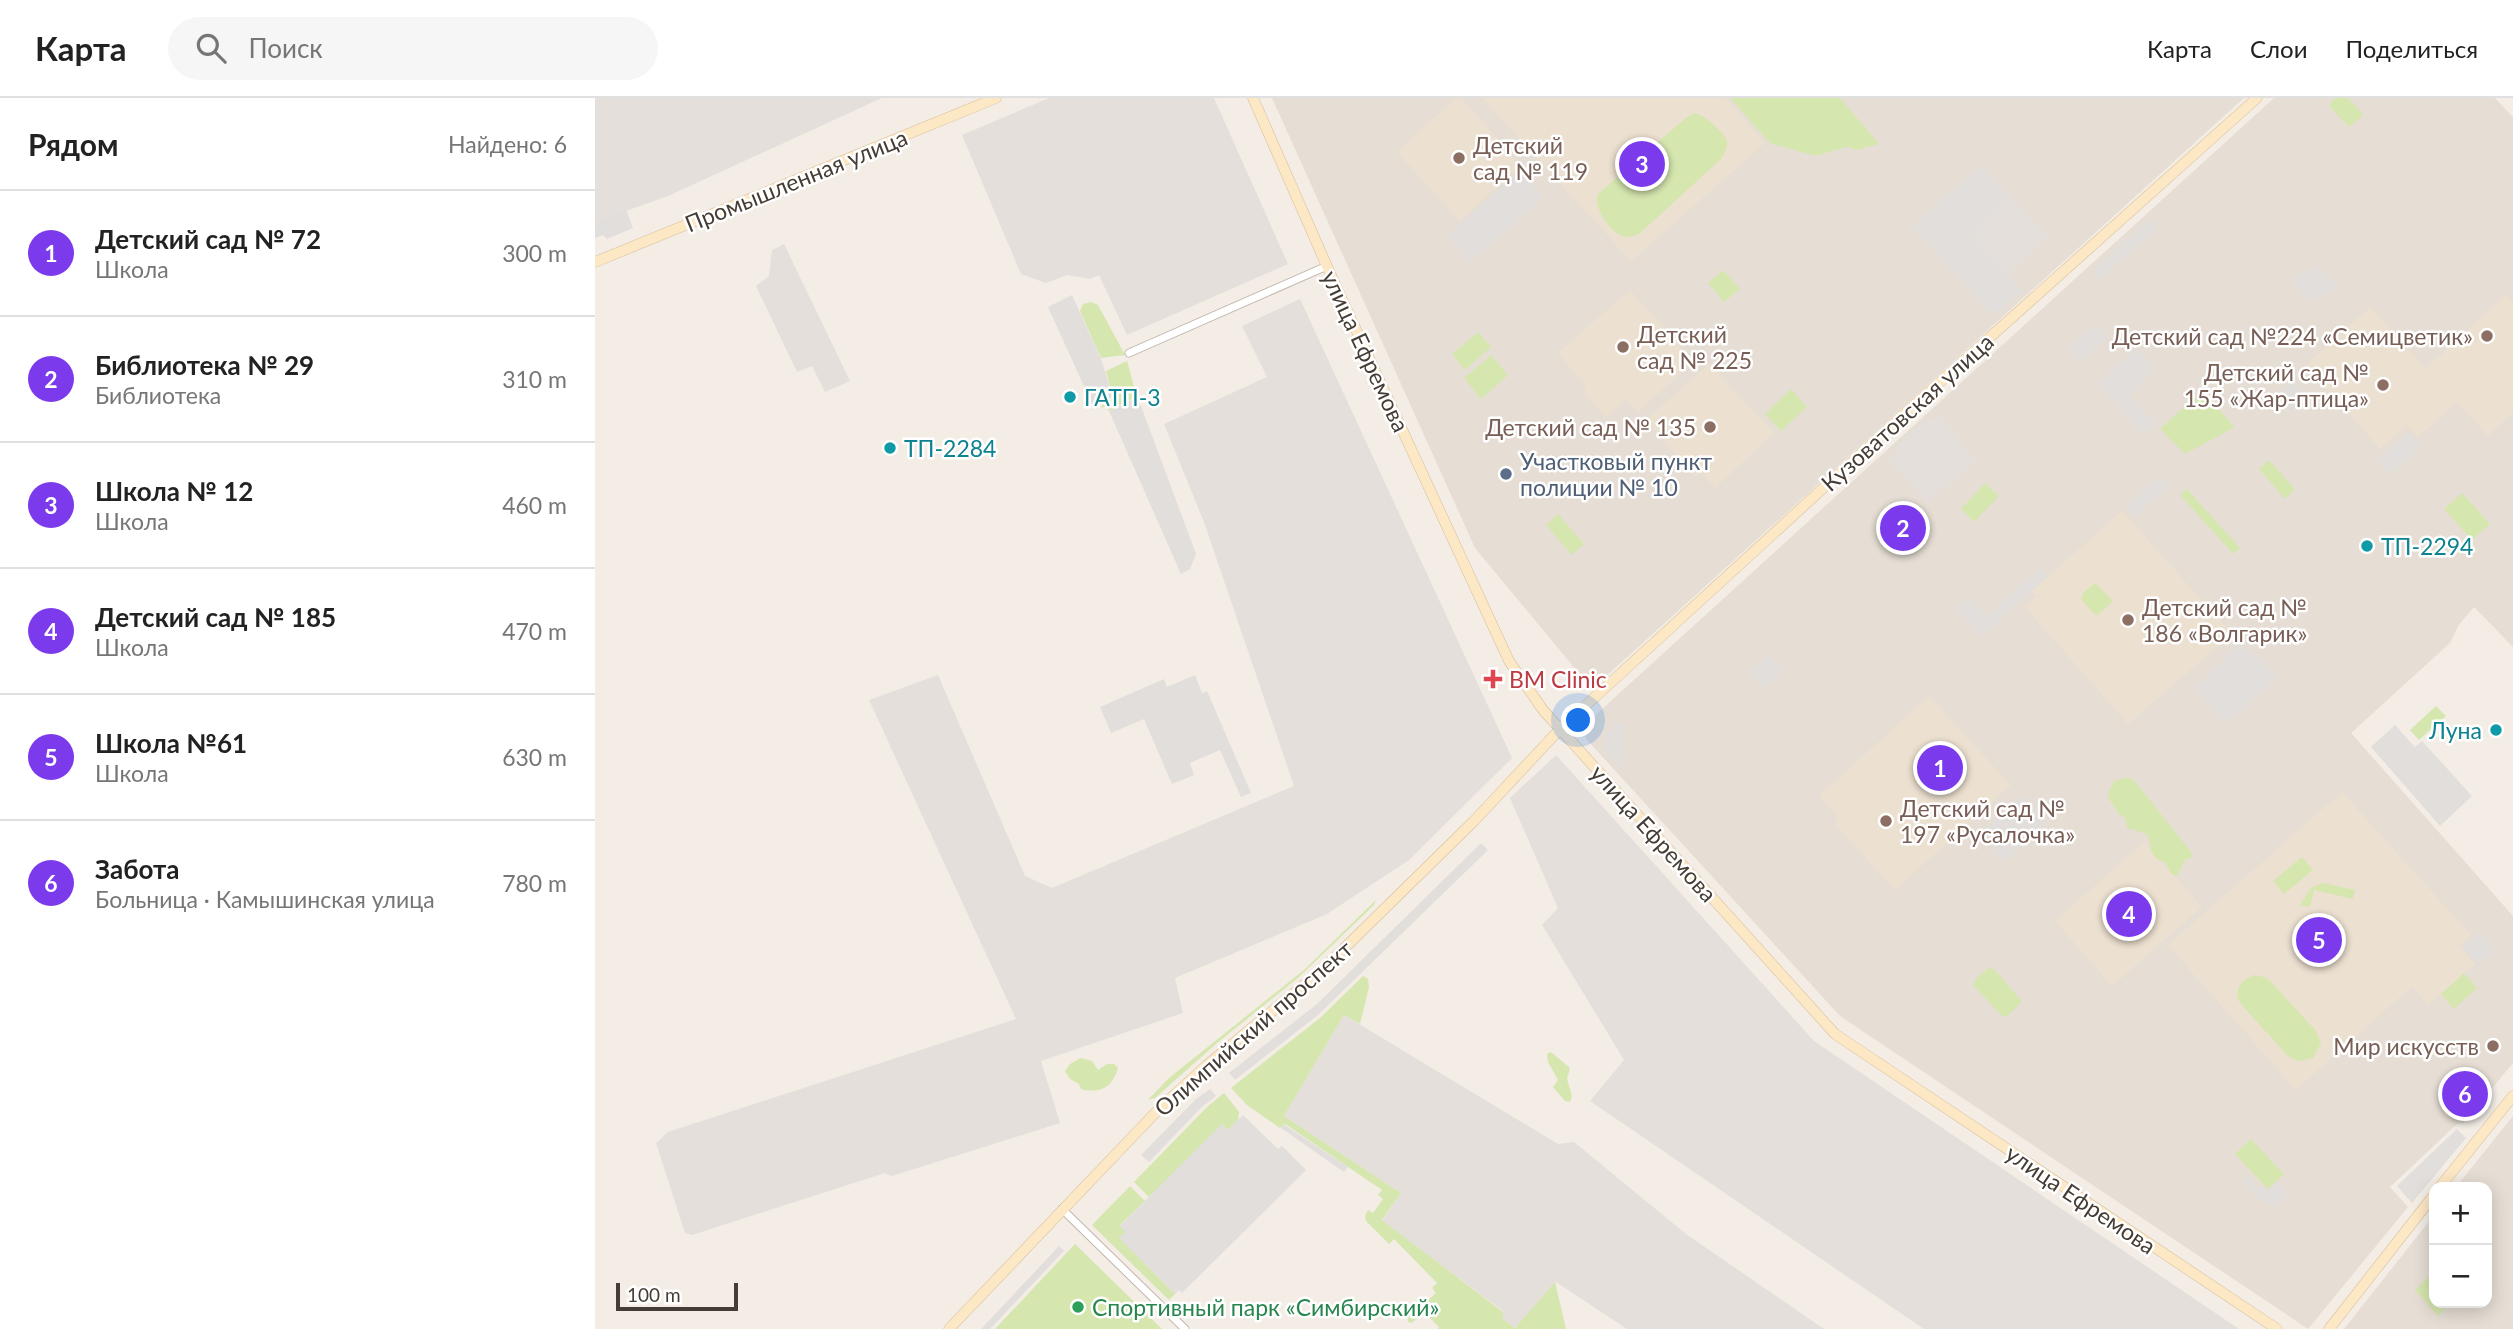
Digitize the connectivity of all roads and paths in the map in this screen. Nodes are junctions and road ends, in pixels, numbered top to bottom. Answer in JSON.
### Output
{"nodes":[{"id":1,"x":996,"y":98,"type":"edge"},
{"id":2,"x":1253,"y":98,"type":"edge"},
{"id":3,"x":2257,"y":98,"type":"edge"},
{"id":4,"x":595,"y":262,"type":"edge"},
{"id":5,"x":1327,"y":267,"type":"junction"},
{"id":6,"x":1129,"y":353,"type":"dead end"},
{"id":7,"x":1560,"y":729,"type":"junction"},
{"id":8,"x":2513,"y":1096,"type":"edge"},
{"id":9,"x":2444,"y":1182,"type":"edge"},
{"id":10,"x":2429,"y":1201,"type":"edge"},
{"id":11,"x":1062,"y":1209,"type":"junction"},
{"id":12,"x":949,"y":1329,"type":"edge"},
{"id":13,"x":1185,"y":1329,"type":"edge"},
{"id":14,"x":2277,"y":1329,"type":"edge"},
{"id":15,"x":2329,"y":1329,"type":"edge"}],
"edges":[{"from":1,"to":4,"type":"street","name":"Промышленная улица"},
{"from":2,"to":5,"type":"street","name":"улица Ефремова"},
{"from":3,"to":7,"type":"street","name":"Кузоватовская улица"},
{"from":5,"to":6,"type":"street"},
{"from":5,"to":7,"type":"street","name":"улица Ефремова"},
{"from":7,"to":11,"type":"street","name":"Олимпийский проспект"},
{"from":7,"to":14,"type":"street","name":"улица Ефремова"},
{"from":8,"to":9,"type":"street"},
{"from":10,"to":15,"type":"street"},
{"from":11,"to":12,"type":"street","name":"Олимпийский проспект"},
{"from":11,"to":13,"type":"street"}]}
